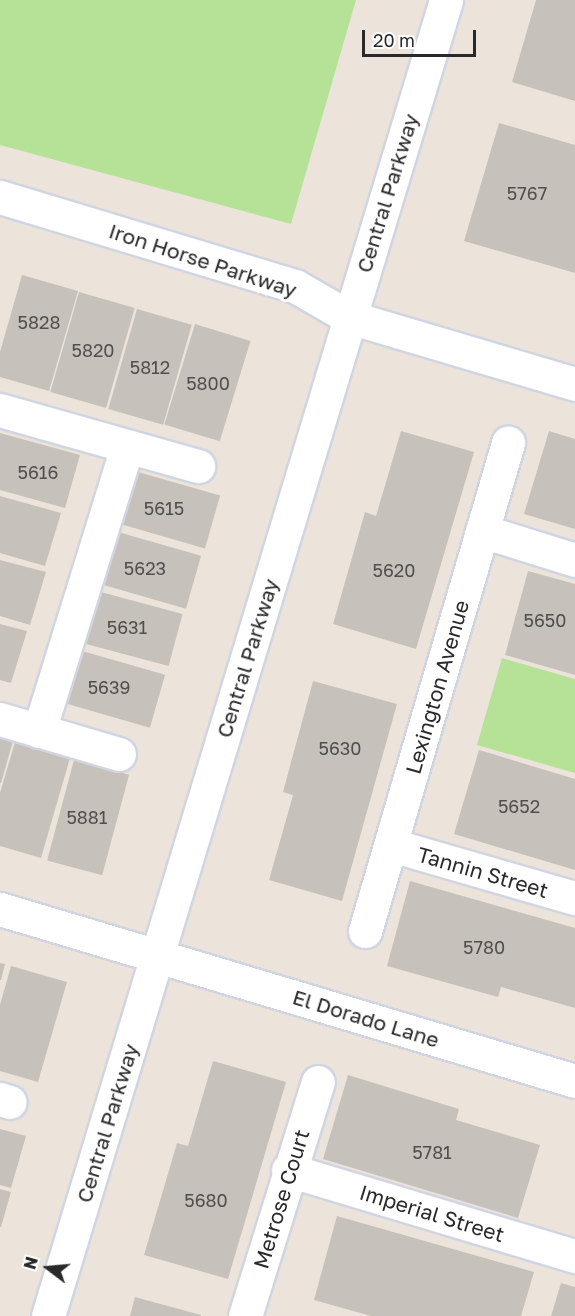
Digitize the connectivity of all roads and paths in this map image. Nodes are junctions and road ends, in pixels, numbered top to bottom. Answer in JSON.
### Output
{"nodes":[{"id":1,"x":446,"y":0,"type":"edge"},
{"id":2,"x":0,"y":197,"type":"edge"},
{"id":3,"x":350,"y":317,"type":"junction"},
{"id":4,"x":575,"y":384,"type":"edge"},
{"id":5,"x":0,"y":410,"type":"edge"},
{"id":6,"x":508,"y":443,"type":"dead end"},
{"id":7,"x":127,"y":447,"type":"junction"},
{"id":8,"x":198,"y":466,"type":"dead end"},
{"id":9,"x":482,"y":531,"type":"junction"},
{"id":10,"x":575,"y":560,"type":"edge"},
{"id":11,"x":0,"y":718,"type":"edge"},
{"id":12,"x":39,"y":731,"type":"junction"},
{"id":13,"x":119,"y":754,"type":"dead end"},
{"id":14,"x":391,"y":845,"type":"junction"},
{"id":15,"x":575,"y":898,"type":"edge"},
{"id":16,"x":0,"y":909,"type":"edge"},
{"id":17,"x":365,"y":931,"type":"dead end"},
{"id":18,"x":158,"y":956,"type":"junction"},
{"id":19,"x":575,"y":1081,"type":"edge"},
{"id":20,"x":318,"y":1082,"type":"dead end"},
{"id":21,"x":288,"y":1170,"type":"junction"},
{"id":22,"x":575,"y":1256,"type":"edge"},
{"id":23,"x":48,"y":1316,"type":"edge"},
{"id":24,"x":245,"y":1316,"type":"edge"}],
"edges":[{"from":1,"to":3,"type":"street","name":"Central Parkway"},
{"from":2,"to":3,"type":"street","name":"Iron Horse Parkway"},
{"from":3,"to":4,"type":"street","name":"Iron Horse Parkway"},
{"from":3,"to":18,"type":"street","name":"Central Parkway"},
{"from":5,"to":7,"type":"street"},
{"from":6,"to":9,"type":"street","name":"Lexington Avenue"},
{"from":7,"to":8,"type":"street"},
{"from":7,"to":12,"type":"street"},
{"from":9,"to":10,"type":"street"},
{"from":9,"to":14,"type":"street","name":"Lexington Avenue"},
{"from":11,"to":12,"type":"street"},
{"from":12,"to":13,"type":"street"},
{"from":14,"to":15,"type":"street","name":"Tannin Street"},
{"from":14,"to":17,"type":"street","name":"Lexington Avenue"},
{"from":16,"to":18,"type":"street","name":"El Dorado Lane"},
{"from":18,"to":19,"type":"street","name":"El Dorado Lane"},
{"from":18,"to":23,"type":"street","name":"Central Parkway"},
{"from":20,"to":21,"type":"street","name":"Metrose Court"},
{"from":21,"to":22,"type":"street","name":"Imperial Street"},
{"from":21,"to":24,"type":"street","name":"Metrose Court"}]}
